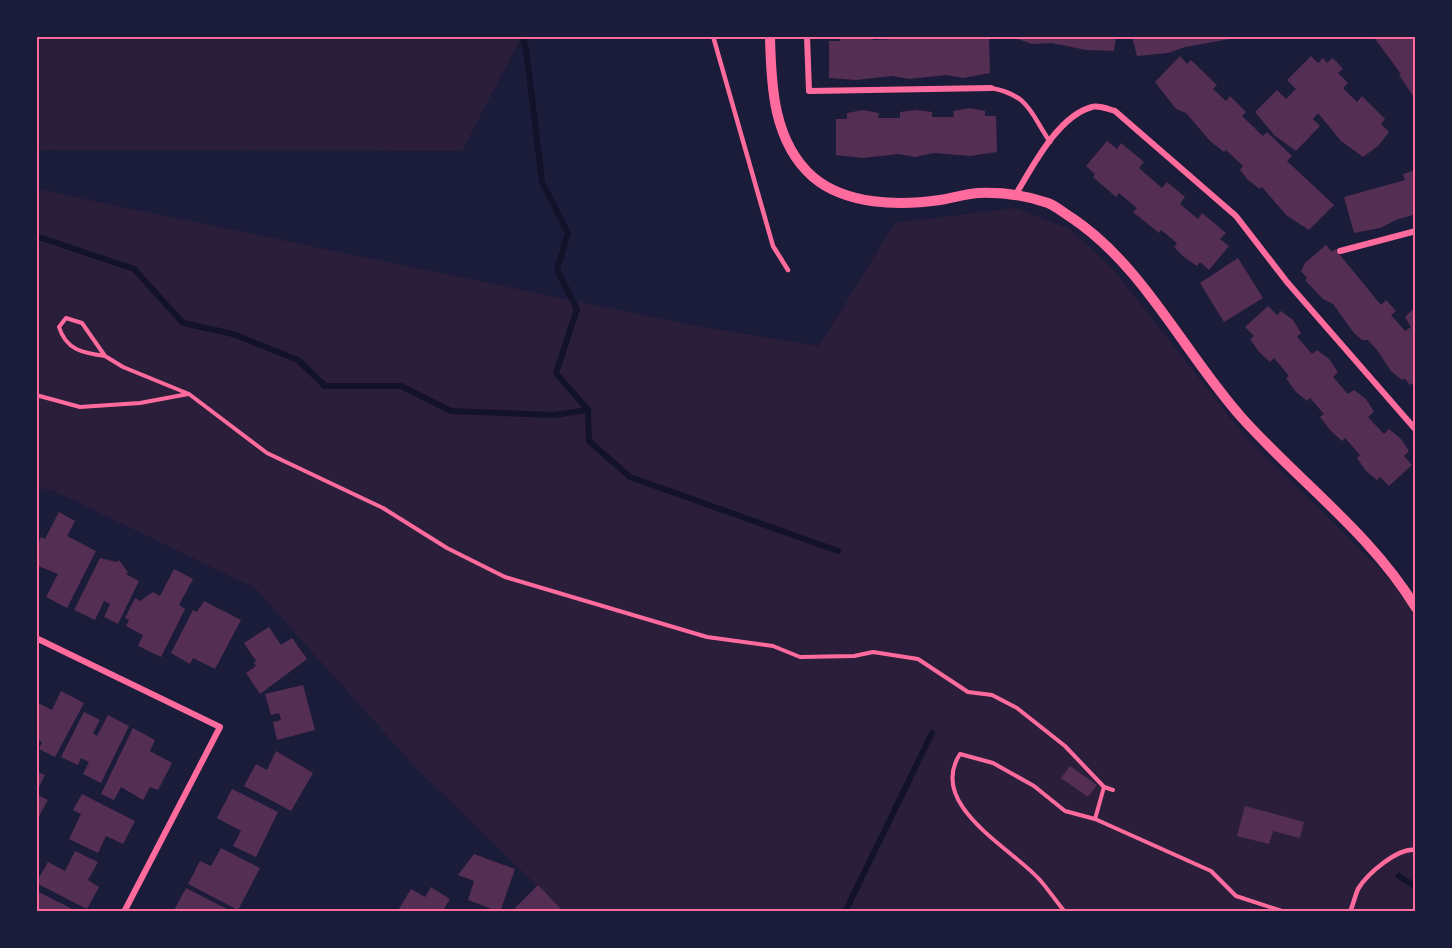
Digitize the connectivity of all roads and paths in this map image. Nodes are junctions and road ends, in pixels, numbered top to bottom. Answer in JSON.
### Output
{"nodes":[{"id":1,"x":713,"y":36,"type":"edge"},
{"id":2,"x":770,"y":36,"type":"edge"},
{"id":3,"x":807,"y":36,"type":"edge"},
{"id":4,"x":991,"y":88,"type":"joint"},
{"id":5,"x":1050,"y":142,"type":"junction"},
{"id":6,"x":1016,"y":194,"type":"junction"},
{"id":7,"x":1416,"y":231,"type":"edge"},
{"id":8,"x":1340,"y":251,"type":"dead end"},
{"id":9,"x":788,"y":270,"type":"dead end"},
{"id":10,"x":105,"y":356,"type":"junction"},
{"id":11,"x":36,"y":394,"type":"edge"},
{"id":12,"x":189,"y":394,"type":"junction"},
{"id":13,"x":1416,"y":430,"type":"edge"},
{"id":14,"x":1416,"y":608,"type":"edge"},
{"id":15,"x":36,"y":638,"type":"edge"},
{"id":16,"x":1104,"y":787,"type":"junction"},
{"id":17,"x":1113,"y":790,"type":"dead end"},
{"id":18,"x":1095,"y":819,"type":"junction"},
{"id":19,"x":1416,"y":850,"type":"edge"},
{"id":20,"x":124,"y":912,"type":"edge"},
{"id":21,"x":1065,"y":912,"type":"edge"},
{"id":22,"x":1285,"y":912,"type":"edge"},
{"id":23,"x":1350,"y":912,"type":"edge"}],
"edges":[{"from":1,"to":9,"type":"lane"},
{"from":2,"to":6,"type":"street"},
{"from":3,"to":4,"type":"street"},
{"from":4,"to":5,"type":"lane"},
{"from":5,"to":6,"type":"street"},
{"from":5,"to":13,"type":"street"},
{"from":6,"to":14,"type":"street"},
{"from":7,"to":8,"type":"street"},
{"from":10,"to":10,"type":"path"},
{"from":10,"to":12,"type":"path"},
{"from":11,"to":12,"type":"path"},
{"from":12,"to":16,"type":"path"},
{"from":15,"to":20,"type":"street"},
{"from":16,"to":17,"type":"path"},
{"from":16,"to":18,"type":"path"},
{"from":18,"to":21,"type":"path"},
{"from":18,"to":22,"type":"path"},
{"from":19,"to":23,"type":"lane"}]}
